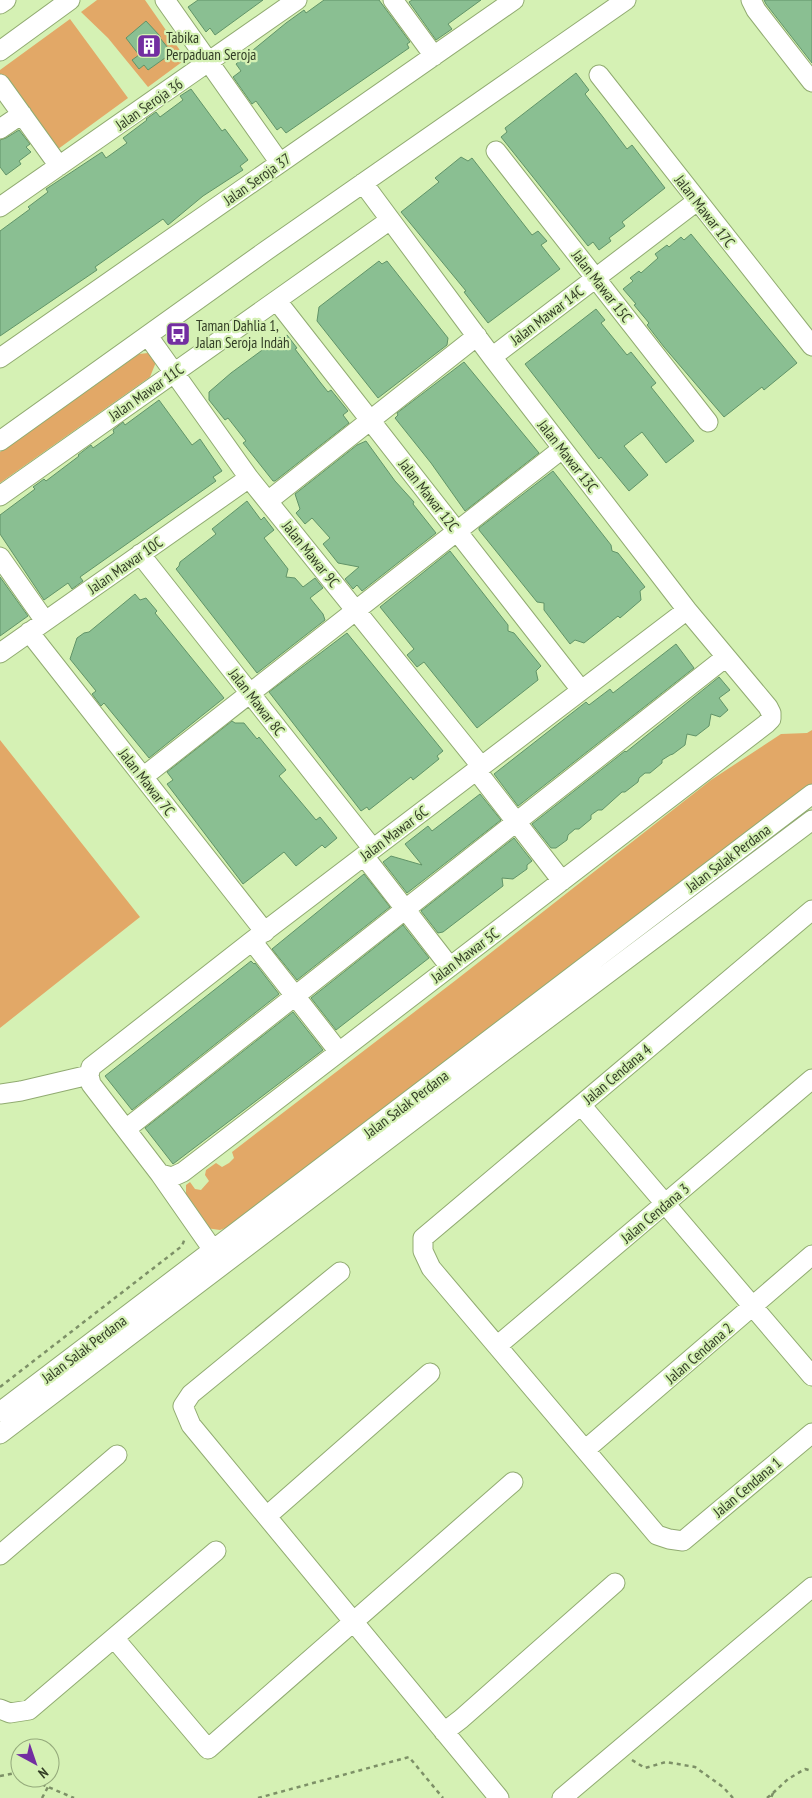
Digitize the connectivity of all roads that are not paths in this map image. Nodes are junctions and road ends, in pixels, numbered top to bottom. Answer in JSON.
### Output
{"nodes":[{"id":1,"x":6,"y":0,"type":"edge"},
{"id":2,"x":70,"y":0,"type":"edge"},
{"id":3,"x":297,"y":0,"type":"edge"},
{"id":4,"x":393,"y":0,"type":"edge"},
{"id":5,"x":514,"y":0,"type":"edge"},
{"id":6,"x":619,"y":0,"type":"edge"},
{"id":7,"x":626,"y":0,"type":"edge"},
{"id":8,"x":750,"y":0,"type":"edge"},
{"id":9,"x":174,"y":3,"type":"edge"},
{"id":10,"x":0,"y":4,"type":"edge"},
{"id":11,"x":600,"y":19,"type":"junction"},
{"id":12,"x":0,"y":51,"type":"edge"},
{"id":13,"x":434,"y":56,"type":"junction"},
{"id":14,"x":210,"y":62,"type":"junction"},
{"id":15,"x":599,"y":75,"type":"dead end"},
{"id":16,"x":812,"y":82,"type":"edge"},
{"id":17,"x":0,"y":84,"type":"edge"},
{"id":18,"x":22,"y":114,"type":"junction"},
{"id":19,"x":0,"y":129,"type":"edge"},
{"id":20,"x":496,"y":151,"type":"dead end"},
{"id":21,"x":280,"y":163,"type":"junction"},
{"id":22,"x":59,"y":166,"type":"junction"},
{"id":23,"x":363,"y":183,"type":"junction"},
{"id":24,"x":697,"y":200,"type":"junction"},
{"id":25,"x":0,"y":208,"type":"edge"},
{"id":26,"x":390,"y":220,"type":"junction"},
{"id":27,"x":596,"y":278,"type":"junction"},
{"id":28,"x":277,"y":301,"type":"junction"},
{"id":29,"x":148,"y":336,"type":"junction"},
{"id":30,"x":477,"y":336,"type":"junction"},
{"id":31,"x":812,"y":346,"type":"edge"},
{"id":32,"x":492,"y":357,"type":"junction"},
{"id":33,"x":0,"y":358,"type":"edge"},
{"id":34,"x":174,"y":373,"type":"junction"},
{"id":35,"x":370,"y":420,"type":"junction"},
{"id":36,"x":708,"y":422,"type":"dead end"},
{"id":37,"x":0,"y":441,"type":"edge"},
{"id":38,"x":562,"y":449,"type":"junction"},
{"id":39,"x":249,"y":478,"type":"junction"},
{"id":40,"x":0,"y":496,"type":"edge"},
{"id":41,"x":268,"y":501,"type":"junction"},
{"id":42,"x":457,"y":531,"type":"junction"},
{"id":43,"x":140,"y":554,"type":"junction"},
{"id":44,"x":0,"y":557,"type":"edge"},
{"id":45,"x":356,"y":610,"type":"junction"},
{"id":46,"x":687,"y":610,"type":"junction"},
{"id":47,"x":45,"y":621,"type":"junction"},
{"id":48,"x":29,"y":632,"type":"junction"},
{"id":49,"x":0,"y":653,"type":"edge"},
{"id":50,"x":726,"y":657,"type":"junction"},
{"id":51,"x":582,"y":690,"type":"junction"},
{"id":52,"x":250,"y":693,"type":"junction"},
{"id":53,"x":766,"y":724,"type":"joint"},
{"id":54,"x":478,"y":768,"type":"junction"},
{"id":55,"x":143,"y":777,"type":"junction"},
{"id":56,"x":812,"y":794,"type":"edge"},
{"id":57,"x":812,"y":820,"type":"edge"},
{"id":58,"x":516,"y":822,"type":"junction"},
{"id":59,"x":368,"y":852,"type":"junction"},
{"id":60,"x":562,"y":881,"type":"junction"},
{"id":61,"x":406,"y":909,"type":"junction"},
{"id":62,"x":812,"y":910,"type":"edge"},
{"id":63,"x":259,"y":936,"type":"junction"},
{"id":64,"x":450,"y":966,"type":"junction"},
{"id":65,"x":295,"y":996,"type":"junction"},
{"id":66,"x":339,"y":1052,"type":"junction"},
{"id":67,"x":89,"y":1075,"type":"junction"},
{"id":68,"x":812,"y":1079,"type":"edge"},
{"id":69,"x":0,"y":1094,"type":"edge"},
{"id":70,"x":581,"y":1105,"type":"junction"},
{"id":71,"x":126,"y":1129,"type":"junction"},
{"id":72,"x":160,"y":1174,"type":"junction"},
{"id":73,"x":665,"y":1204,"type":"junction"},
{"id":74,"x":213,"y":1250,"type":"junction"},
{"id":75,"x":812,"y":1255,"type":"edge"},
{"id":76,"x":224,"y":1265,"type":"junction"},
{"id":77,"x":340,"y":1272,"type":"dead end"},
{"id":78,"x":753,"y":1306,"type":"junction"},
{"id":79,"x":497,"y":1346,"type":"junction"},
{"id":80,"x":430,"y":1373,"type":"dead end"},
{"id":81,"x":812,"y":1376,"type":"edge"},
{"id":82,"x":0,"y":1412,"type":"edge"},
{"id":83,"x":812,"y":1433,"type":"edge"},
{"id":84,"x":0,"y":1434,"type":"edge"},
{"id":85,"x":585,"y":1450,"type":"junction"},
{"id":86,"x":117,"y":1455,"type":"dead end"},
{"id":87,"x":514,"y":1482,"type":"dead end"},
{"id":88,"x":266,"y":1516,"type":"junction"},
{"id":89,"x":216,"y":1551,"type":"dead end"},
{"id":90,"x":0,"y":1555,"type":"edge"},
{"id":91,"x":615,"y":1583,"type":"dead end"},
{"id":92,"x":812,"y":1587,"type":"edge"},
{"id":93,"x":353,"y":1621,"type":"junction"},
{"id":94,"x":114,"y":1638,"type":"junction"},
{"id":95,"x":0,"y":1709,"type":"edge"},
{"id":96,"x":444,"y":1732,"type":"junction"},
{"id":97,"x":499,"y":1798,"type":"edge"},
{"id":98,"x":562,"y":1798,"type":"edge"}],
"edges":[{"from":1,"to":10,"type":"street"},
{"from":2,"to":12,"type":"street"},
{"from":3,"to":14,"type":"street","name":"Jalan Seroja 36"},
{"from":4,"to":13,"type":"street"},
{"from":5,"to":13,"type":"street","name":"Jalan Seroja 37"},
{"from":6,"to":11,"type":"street"},
{"from":7,"to":11,"type":"street"},
{"from":8,"to":16,"type":"street"},
{"from":9,"to":14,"type":"street"},
{"from":11,"to":23,"type":"street"},
{"from":13,"to":21,"type":"street","name":"Jalan Seroja 37"},
{"from":14,"to":21,"type":"street"},
{"from":14,"to":22,"type":"street","name":"Jalan Seroja 36"},
{"from":15,"to":24,"type":"street","name":"Jalan Mawar 17C"},
{"from":17,"to":18,"type":"street"},
{"from":18,"to":19,"type":"street"},
{"from":18,"to":22,"type":"street"},
{"from":20,"to":27,"type":"street","name":"Jalan Mawar 15C"},
{"from":21,"to":33,"type":"street","name":"Jalan Seroja 37"},
{"from":22,"to":25,"type":"street","name":"Jalan Seroja 36"},
{"from":23,"to":26,"type":"street","name":"Jalan Mawar 13C"},
{"from":23,"to":29,"type":"street"},
{"from":24,"to":27,"type":"street","name":"Jalan Mawar 14C"},
{"from":24,"to":31,"type":"street","name":"Jalan Mawar 17C"},
{"from":26,"to":28,"type":"street","name":"Jalan Mawar 11C"},
{"from":26,"to":30,"type":"street","name":"Jalan Mawar 13C"},
{"from":27,"to":32,"type":"street","name":"Jalan Mawar 14C"},
{"from":27,"to":36,"type":"street","name":"Jalan Mawar 15C"},
{"from":28,"to":34,"type":"street","name":"Jalan Mawar 11C"},
{"from":28,"to":35,"type":"street","name":"Jalan Mawar 12C"},
{"from":29,"to":34,"type":"street","name":"Jalan Mawar 9C"},
{"from":29,"to":37,"type":"street"},
{"from":30,"to":32,"type":"street","name":"Jalan Mawar 13C"},
{"from":30,"to":35,"type":"street"},
{"from":32,"to":38,"type":"street","name":"Jalan Mawar 13C"},
{"from":34,"to":39,"type":"street","name":"Jalan Mawar 9C"},
{"from":34,"to":40,"type":"street","name":"Jalan Mawar 11C"},
{"from":35,"to":41,"type":"street"},
{"from":35,"to":42,"type":"street","name":"Jalan Mawar 12C"},
{"from":38,"to":42,"type":"street"},
{"from":38,"to":46,"type":"street","name":"Jalan Mawar 13C"},
{"from":39,"to":41,"type":"street","name":"Jalan Mawar 9C"},
{"from":39,"to":43,"type":"street","name":"Jalan Mawar 10C"},
{"from":41,"to":45,"type":"street","name":"Jalan Mawar 9C"},
{"from":42,"to":45,"type":"street"},
{"from":42,"to":51,"type":"street","name":"Jalan Mawar 12C"},
{"from":43,"to":47,"type":"street","name":"Jalan Mawar 10C"},
{"from":43,"to":52,"type":"street","name":"Jalan Mawar 8C"},
{"from":44,"to":47,"type":"street"},
{"from":45,"to":52,"type":"street"},
{"from":45,"to":54,"type":"street","name":"Jalan Mawar 9C"},
{"from":46,"to":50,"type":"street","name":"Jalan Mawar 13C"},
{"from":46,"to":51,"type":"street","name":"Jalan Mawar 6C"},
{"from":47,"to":48,"type":"street","name":"Jalan Mawar 10C"},
{"from":48,"to":49,"type":"street","name":"Jalan Mawar 10C"},
{"from":48,"to":55,"type":"street","name":"Jalan Mawar 7C"},
{"from":50,"to":53,"type":"street","name":"Jalan Mawar 13C"},
{"from":50,"to":58,"type":"street"},
{"from":51,"to":54,"type":"street","name":"Jalan Mawar 6C"},
{"from":52,"to":55,"type":"street"},
{"from":52,"to":59,"type":"street","name":"Jalan Mawar 8C"},
{"from":53,"to":60,"type":"street","name":"Jalan Mawar 5C"},
{"from":54,"to":58,"type":"street","name":"Jalan Mawar 9C"},
{"from":54,"to":59,"type":"street","name":"Jalan Mawar 6C"},
{"from":55,"to":63,"type":"street","name":"Jalan Mawar 7C"},
{"from":56,"to":74,"type":"street","name":"Jalan Salak Perdana"},
{"from":57,"to":76,"type":"street","name":"Jalan Salak Perdana"},
{"from":58,"to":60,"type":"street","name":"Jalan Mawar 9C"},
{"from":58,"to":61,"type":"street"},
{"from":59,"to":61,"type":"street","name":"Jalan Mawar 8C"},
{"from":59,"to":63,"type":"street","name":"Jalan Mawar 6C"},
{"from":60,"to":64,"type":"street","name":"Jalan Mawar 5C"},
{"from":61,"to":64,"type":"street","name":"Jalan Mawar 8C"},
{"from":61,"to":65,"type":"street"},
{"from":62,"to":70,"type":"street","name":"Jalan Cendana 4"},
{"from":63,"to":65,"type":"street","name":"Jalan Mawar 7C"},
{"from":63,"to":67,"type":"street","name":"Jalan Mawar 6C"},
{"from":64,"to":66,"type":"street","name":"Jalan Mawar 5C"},
{"from":65,"to":66,"type":"street","name":"Jalan Mawar 7C"},
{"from":65,"to":71,"type":"street"},
{"from":66,"to":72,"type":"street","name":"Jalan Mawar 5C"},
{"from":67,"to":69,"type":"street"},
{"from":67,"to":71,"type":"street"},
{"from":68,"to":73,"type":"street","name":"Jalan Cendana 3"},
{"from":70,"to":73,"type":"street"},
{"from":70,"to":79,"type":"street","name":"Jalan Cendana 4"},
{"from":71,"to":72,"type":"street"},
{"from":72,"to":74,"type":"street"},
{"from":73,"to":78,"type":"street"},
{"from":73,"to":79,"type":"street","name":"Jalan Cendana 3"},
{"from":74,"to":76,"type":"street"},
{"from":74,"to":82,"type":"street","name":"Jalan Salak Perdana"},
{"from":75,"to":78,"type":"street","name":"Jalan Cendana 2"},
{"from":76,"to":84,"type":"street","name":"Jalan Salak Perdana"},
{"from":77,"to":88,"type":"street"},
{"from":78,"to":81,"type":"street"},
{"from":78,"to":85,"type":"street","name":"Jalan Cendana 2"},
{"from":79,"to":85,"type":"street"},
{"from":80,"to":88,"type":"street"},
{"from":83,"to":85,"type":"street","name":"Jalan Cendana 1"},
{"from":86,"to":90,"type":"street"},
{"from":87,"to":93,"type":"street"},
{"from":88,"to":93,"type":"street"},
{"from":89,"to":94,"type":"street"},
{"from":91,"to":96,"type":"street"},
{"from":92,"to":98,"type":"street"},
{"from":93,"to":94,"type":"street"},
{"from":93,"to":96,"type":"street"},
{"from":94,"to":95,"type":"street"},
{"from":96,"to":97,"type":"street"}]}
